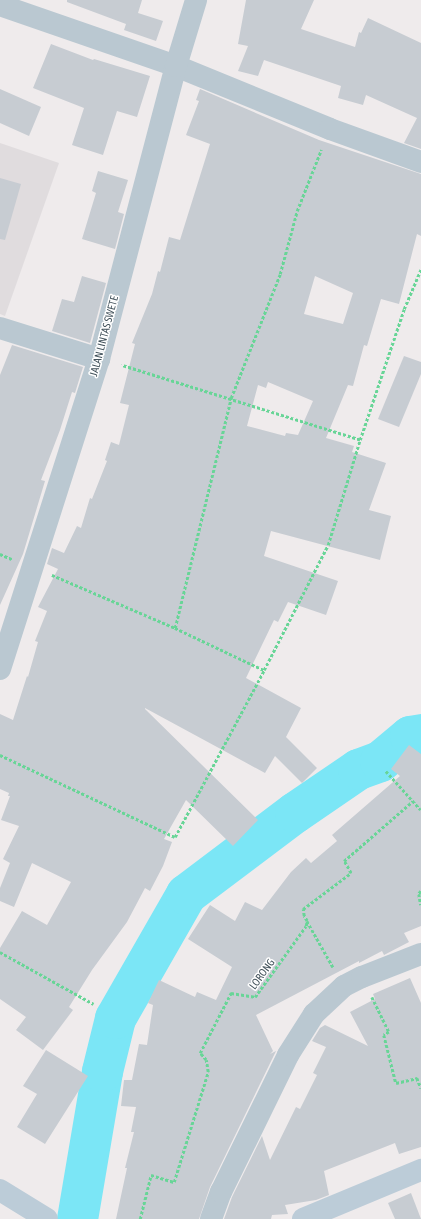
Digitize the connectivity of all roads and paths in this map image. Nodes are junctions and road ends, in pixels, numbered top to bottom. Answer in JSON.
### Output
{"nodes":[{"id":1,"x":196,"y":0,"type":"edge"},
{"id":2,"x":0,"y":5,"type":"edge"},
{"id":3,"x":176,"y":66,"type":"junction"},
{"id":4,"x":330,"y":128,"type":"junction"},
{"id":5,"x":421,"y":162,"type":"edge"},
{"id":6,"x":421,"y":269,"type":"edge"},
{"id":7,"x":0,"y":328,"type":"edge"},
{"id":8,"x":99,"y":358,"type":"junction"},
{"id":9,"x":231,"y":398,"type":"junction"},
{"id":10,"x":360,"y":440,"type":"junction"},
{"id":11,"x":0,"y":554,"type":"edge"},
{"id":12,"x":34,"y":568,"type":"junction"},
{"id":13,"x":175,"y":628,"type":"junction"},
{"id":14,"x":0,"y":669,"type":"edge"},
{"id":15,"x":264,"y":670,"type":"junction"},
{"id":16,"x":0,"y":755,"type":"edge"},
{"id":17,"x":386,"y":771,"type":"dead end"},
{"id":18,"x":413,"y":801,"type":"junction"},
{"id":19,"x":421,"y":810,"type":"edge"},
{"id":20,"x":421,"y":891,"type":"edge"},
{"id":21,"x":421,"y":905,"type":"edge"},
{"id":22,"x":307,"y":921,"type":"junction"},
{"id":23,"x":0,"y":952,"type":"edge"},
{"id":24,"x":421,"y":954,"type":"edge"},
{"id":25,"x":353,"y":982,"type":"junction"},
{"id":26,"x":94,"y":1004,"type":"dead end"},
{"id":27,"x":421,"y":1088,"type":"edge"},
{"id":28,"x":421,"y":1170,"type":"edge"},
{"id":29,"x":0,"y":1190,"type":"edge"},
{"id":30,"x":43,"y":1216,"type":"edge"},
{"id":31,"x":140,"y":1219,"type":"edge"},
{"id":32,"x":211,"y":1219,"type":"edge"},
{"id":33,"x":303,"y":1219,"type":"edge"}],
"edges":[{"from":1,"to":3,"type":"street","name":"JALAN LINTAS SWETE"},
{"from":2,"to":3,"type":"street"},
{"from":3,"to":4,"type":"street"},
{"from":3,"to":8,"type":"street","name":"JALAN LINTAS SWETE"},
{"from":4,"to":5,"type":"street"},
{"from":4,"to":9,"type":"path"},
{"from":6,"to":10,"type":"path"},
{"from":7,"to":8,"type":"street"},
{"from":8,"to":9,"type":"path"},
{"from":8,"to":12,"type":"street","name":"JALAN LINTAS SWETE"},
{"from":9,"to":10,"type":"path"},
{"from":9,"to":13,"type":"path"},
{"from":10,"to":15,"type":"path"},
{"from":11,"to":12,"type":"path"},
{"from":12,"to":13,"type":"path"},
{"from":12,"to":14,"type":"street","name":"JALAN LINTAS SWETE"},
{"from":13,"to":15,"type":"path"},
{"from":15,"to":16,"type":"path"},
{"from":17,"to":18,"type":"path"},
{"from":18,"to":19,"type":"path"},
{"from":18,"to":22,"type":"path","name":"LORONG"},
{"from":20,"to":21,"type":"path"},
{"from":22,"to":25,"type":"path"},
{"from":22,"to":31,"type":"path","name":"LORONG"},
{"from":23,"to":26,"type":"path"},
{"from":24,"to":25,"type":"street"},
{"from":25,"to":27,"type":"path"},
{"from":25,"to":32,"type":"street"},
{"from":28,"to":33,"type":"main road"},
{"from":29,"to":30,"type":"main road"}]}
